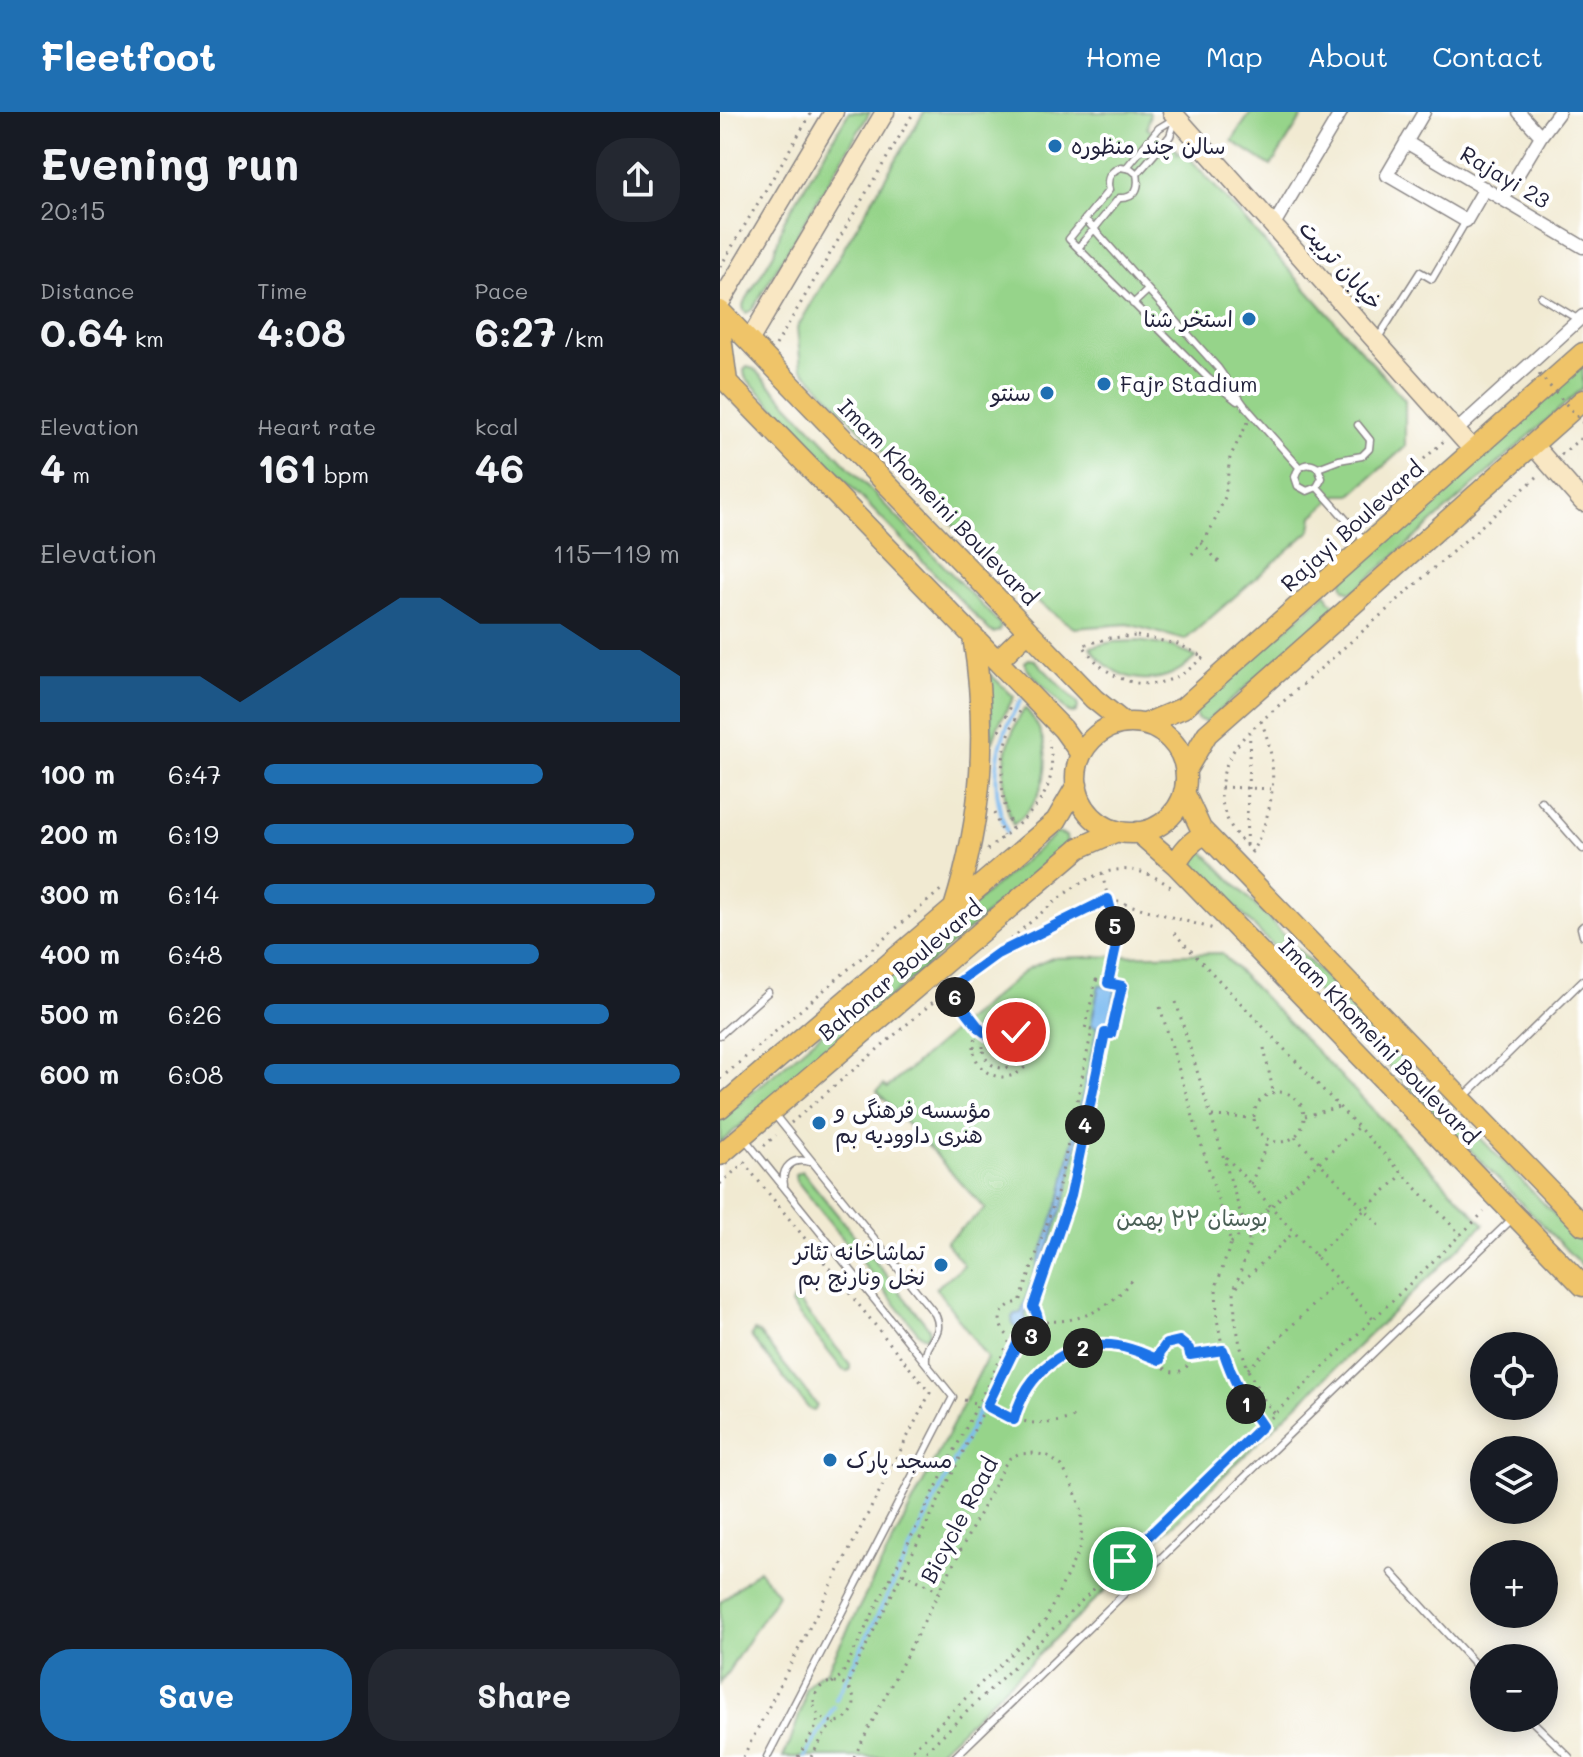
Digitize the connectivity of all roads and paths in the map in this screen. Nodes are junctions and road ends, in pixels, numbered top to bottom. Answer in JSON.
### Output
{"nodes":[{"id":1,"x":812,"y":112,"type":"edge"},
{"id":2,"x":834,"y":112,"type":"edge"},
{"id":3,"x":885,"y":112,"type":"edge"},
{"id":4,"x":914,"y":112,"type":"edge"},
{"id":5,"x":1341,"y":112,"type":"edge"},
{"id":6,"x":1424,"y":112,"type":"edge"},
{"id":7,"x":1519,"y":112,"type":"edge"},
{"id":8,"x":1559,"y":112,"type":"edge"},
{"id":9,"x":1177,"y":114,"type":"edge"},
{"id":10,"x":1541,"y":136,"type":"junction"},
{"id":11,"x":1406,"y":142,"type":"junction"},
{"id":12,"x":1127,"y":167,"type":"junction"},
{"id":13,"x":1137,"y":174,"type":"junction"},
{"id":14,"x":1485,"y":188,"type":"junction"},
{"id":15,"x":1109,"y":190,"type":"junction"},
{"id":16,"x":1119,"y":198,"type":"junction"},
{"id":17,"x":1503,"y":199,"type":"junction"},
{"id":18,"x":1085,"y":219,"type":"junction"},
{"id":19,"x":1466,"y":221,"type":"junction"},
{"id":20,"x":1273,"y":226,"type":"junction"},
{"id":21,"x":1094,"y":229,"type":"junction"},
{"id":22,"x":1583,"y":247,"type":"edge"},
{"id":23,"x":1078,"y":248,"type":"junction"},
{"id":24,"x":720,"y":267,"type":"edge"},
{"id":25,"x":1148,"y":290,"type":"junction"},
{"id":26,"x":1541,"y":297,"type":"dead end"},
{"id":27,"x":720,"y":303,"type":"edge"},
{"id":28,"x":1133,"y":304,"type":"junction"},
{"id":29,"x":720,"y":311,"type":"edge"},
{"id":30,"x":1581,"y":318,"type":"edge"},
{"id":31,"x":720,"y":329,"type":"edge"},
{"id":32,"x":720,"y":337,"type":"edge"},
{"id":33,"x":749,"y":341,"type":"junction"},
{"id":34,"x":1376,"y":341,"type":"junction"},
{"id":35,"x":775,"y":348,"type":"dead end"},
{"id":36,"x":1583,"y":353,"type":"edge"},
{"id":37,"x":1539,"y":374,"type":"dead end"},
{"id":38,"x":724,"y":378,"type":"edge"},
{"id":39,"x":1583,"y":400,"type":"edge"},
{"id":40,"x":1244,"y":405,"type":"junction"},
{"id":41,"x":1252,"y":415,"type":"junction"},
{"id":42,"x":1583,"y":423,"type":"edge"},
{"id":43,"x":1358,"y":425,"type":"dead end"},
{"id":44,"x":1456,"y":431,"type":"junction"},
{"id":45,"x":1583,"y":436,"type":"edge"},
{"id":46,"x":1533,"y":445,"type":"junction"},
{"id":47,"x":1473,"y":450,"type":"junction"},
{"id":48,"x":1424,"y":459,"type":"dead end"},
{"id":49,"x":1550,"y":464,"type":"junction"},
{"id":50,"x":1299,"y":467,"type":"junction"},
{"id":51,"x":1318,"y":468,"type":"junction"},
{"id":52,"x":1317,"y":487,"type":"junction"},
{"id":53,"x":1583,"y":502,"type":"edge"},
{"id":54,"x":1201,"y":543,"type":"junction"},
{"id":55,"x":1368,"y":544,"type":"junction"},
{"id":56,"x":1192,"y":554,"type":"dead end"},
{"id":57,"x":1223,"y":566,"type":"dead end"},
{"id":58,"x":1338,"y":570,"type":"junction"},
{"id":59,"x":1362,"y":597,"type":"junction"},
{"id":60,"x":1028,"y":631,"type":"junction"},
{"id":61,"x":973,"y":636,"type":"junction"},
{"id":62,"x":1204,"y":657,"type":"joint"},
{"id":63,"x":997,"y":661,"type":"junction"},
{"id":64,"x":1026,"y":704,"type":"dead end"},
{"id":65,"x":1261,"y":721,"type":"junction"},
{"id":66,"x":1124,"y":723,"type":"junction"},
{"id":67,"x":1145,"y":724,"type":"junction"},
{"id":68,"x":1250,"y":731,"type":"junction"},
{"id":69,"x":1045,"y":732,"type":"dead end"},
{"id":70,"x":1081,"y":754,"type":"junction"},
{"id":71,"x":1186,"y":770,"type":"junction"},
{"id":72,"x":1077,"y":785,"type":"junction"},
{"id":73,"x":1221,"y":787,"type":"junction"},
{"id":74,"x":1248,"y":788,"type":"junction"},
{"id":75,"x":1273,"y":789,"type":"junction"},
{"id":76,"x":1184,"y":792,"type":"junction"},
{"id":77,"x":1541,"y":801,"type":"dead end"},
{"id":78,"x":1012,"y":829,"type":"junction"},
{"id":79,"x":1117,"y":831,"type":"junction"},
{"id":80,"x":1138,"y":832,"type":"junction"},
{"id":81,"x":1205,"y":834,"type":"junction"},
{"id":82,"x":1246,"y":845,"type":"junction"},
{"id":83,"x":1583,"y":849,"type":"edge"},
{"id":84,"x":1176,"y":865,"type":"junction"},
{"id":85,"x":966,"y":869,"type":"junction"},
{"id":86,"x":1102,"y":873,"type":"junction"},
{"id":87,"x":1181,"y":896,"type":"dead end"},
{"id":88,"x":1108,"y":899,"type":"junction"},
{"id":89,"x":954,"y":908,"type":"junction"},
{"id":90,"x":1206,"y":921,"type":"dead end"},
{"id":91,"x":1583,"y":926,"type":"edge"},
{"id":92,"x":1174,"y":933,"type":"dead end"},
{"id":93,"x":1583,"y":936,"type":"edge"},
{"id":94,"x":997,"y":954,"type":"junction"},
{"id":95,"x":1583,"y":980,"type":"edge"},
{"id":96,"x":1108,"y":983,"type":"junction"},
{"id":97,"x":949,"y":989,"type":"junction"},
{"id":98,"x":768,"y":992,"type":"dead end"},
{"id":99,"x":1176,"y":1002,"type":"dead end"},
{"id":100,"x":1160,"y":1007,"type":"dead end"},
{"id":101,"x":980,"y":1029,"type":"junction"},
{"id":102,"x":720,"y":1035,"type":"edge"},
{"id":103,"x":988,"y":1035,"type":"junction"},
{"id":104,"x":1264,"y":1048,"type":"dead end"},
{"id":105,"x":720,"y":1079,"type":"edge"},
{"id":106,"x":1274,"y":1092,"type":"junction"},
{"id":107,"x":1462,"y":1100,"type":"junction"},
{"id":108,"x":1339,"y":1107,"type":"junction"},
{"id":109,"x":720,"y":1108,"type":"edge"},
{"id":110,"x":771,"y":1111,"type":"junction"},
{"id":111,"x":1212,"y":1116,"type":"junction"},
{"id":112,"x":1305,"y":1116,"type":"junction"},
{"id":113,"x":1254,"y":1118,"type":"junction"},
{"id":114,"x":1358,"y":1127,"type":"junction"},
{"id":115,"x":785,"y":1128,"type":"junction"},
{"id":116,"x":742,"y":1135,"type":"junction"},
{"id":117,"x":1295,"y":1137,"type":"junction"},
{"id":118,"x":1268,"y":1140,"type":"junction"},
{"id":119,"x":756,"y":1153,"type":"junction"},
{"id":120,"x":1223,"y":1154,"type":"junction"},
{"id":121,"x":720,"y":1155,"type":"edge"},
{"id":122,"x":1320,"y":1162,"type":"junction"},
{"id":123,"x":744,"y":1163,"type":"junction"},
{"id":124,"x":816,"y":1167,"type":"junction"},
{"id":125,"x":1403,"y":1174,"type":"junction"},
{"id":126,"x":720,"y":1184,"type":"edge"},
{"id":127,"x":1251,"y":1184,"type":"junction"},
{"id":128,"x":787,"y":1190,"type":"junction"},
{"id":129,"x":1271,"y":1207,"type":"junction"},
{"id":130,"x":1365,"y":1209,"type":"junction"},
{"id":131,"x":1484,"y":1212,"type":"dead end"},
{"id":132,"x":1515,"y":1216,"type":"junction"},
{"id":133,"x":1583,"y":1225,"type":"edge"},
{"id":134,"x":1383,"y":1228,"type":"dead end"},
{"id":135,"x":1246,"y":1229,"type":"junction"},
{"id":136,"x":1294,"y":1232,"type":"junction"},
{"id":137,"x":1461,"y":1235,"type":"junction"},
{"id":138,"x":1231,"y":1243,"type":"junction"},
{"id":139,"x":1315,"y":1256,"type":"junction"},
{"id":140,"x":1132,"y":1279,"type":"dead end"},
{"id":141,"x":1338,"y":1281,"type":"junction"},
{"id":142,"x":1583,"y":1286,"type":"edge"},
{"id":143,"x":1234,"y":1290,"type":"junction"},
{"id":144,"x":1373,"y":1319,"type":"junction"},
{"id":145,"x":1038,"y":1321,"type":"junction"},
{"id":146,"x":906,"y":1338,"type":"junction"},
{"id":147,"x":1011,"y":1338,"type":"junction"},
{"id":148,"x":1019,"y":1340,"type":"junction"},
{"id":149,"x":932,"y":1341,"type":"junction"},
{"id":150,"x":1223,"y":1350,"type":"junction"},
{"id":151,"x":1190,"y":1355,"type":"junction"},
{"id":152,"x":1160,"y":1360,"type":"junction"},
{"id":153,"x":929,"y":1367,"type":"junction"},
{"id":154,"x":1248,"y":1369,"type":"junction"},
{"id":155,"x":953,"y":1397,"type":"junction"},
{"id":156,"x":978,"y":1403,"type":"junction"},
{"id":157,"x":987,"y":1406,"type":"junction"},
{"id":158,"x":1275,"y":1414,"type":"junction"},
{"id":159,"x":1074,"y":1417,"type":"dead end"},
{"id":160,"x":1014,"y":1420,"type":"junction"},
{"id":161,"x":1262,"y":1426,"type":"junction"},
{"id":162,"x":1391,"y":1572,"type":"dead end"},
{"id":163,"x":903,"y":1573,"type":"junction"},
{"id":164,"x":939,"y":1591,"type":"junction"},
{"id":165,"x":1045,"y":1621,"type":"junction"},
{"id":166,"x":1053,"y":1629,"type":"junction"},
{"id":167,"x":1470,"y":1659,"type":"edge"},
{"id":168,"x":832,"y":1683,"type":"junction"},
{"id":169,"x":850,"y":1690,"type":"junction"},
{"id":170,"x":818,"y":1714,"type":"junction"},
{"id":171,"x":837,"y":1722,"type":"junction"},
{"id":172,"x":1543,"y":1732,"type":"edge"},
{"id":173,"x":743,"y":1757,"type":"edge"},
{"id":174,"x":767,"y":1757,"type":"edge"},
{"id":175,"x":798,"y":1757,"type":"edge"},
{"id":176,"x":811,"y":1757,"type":"edge"},
{"id":177,"x":854,"y":1757,"type":"edge"},
{"id":178,"x":905,"y":1757,"type":"edge"},
{"id":179,"x":920,"y":1757,"type":"edge"},
{"id":180,"x":955,"y":1757,"type":"edge"},
{"id":181,"x":1569,"y":1757,"type":"edge"}],
"edges":[{"from":1,"to":24,"type":"path"},
{"from":2,"to":27,"type":"street"},
{"from":3,"to":33,"type":"street"},
{"from":4,"to":35,"type":"path"},
{"from":5,"to":20,"type":"street"},
{"from":6,"to":11,"type":"street"},
{"from":7,"to":10,"type":"street"},
{"from":8,"to":10,"type":"street"},
{"from":9,"to":12,"type":"lane"},
{"from":9,"to":13,"type":"lane"},
{"from":9,"to":20,"type":"street","name":"خیابان تربیت"},
{"from":10,"to":17,"type":"street"},
{"from":11,"to":14,"type":"street","name":"Rajayi 23"},
{"from":11,"to":19,"type":"street"},
{"from":12,"to":13,"type":"lane"},
{"from":12,"to":15,"type":"lane"},
{"from":13,"to":16,"type":"lane"},
{"from":14,"to":17,"type":"street","name":"Rajayi 23"},
{"from":14,"to":19,"type":"street"},
{"from":15,"to":16,"type":"lane"},
{"from":15,"to":18,"type":"lane"},
{"from":16,"to":21,"type":"lane"},
{"from":17,"to":22,"type":"street","name":"Rajayi 23"},
{"from":18,"to":21,"type":"lane"},
{"from":18,"to":23,"type":"lane"},
{"from":19,"to":34,"type":"lane"},
{"from":20,"to":34,"type":"street","name":"خیابان تربیت"},
{"from":21,"to":23,"type":"lane"},
{"from":21,"to":25,"type":"lane"},
{"from":23,"to":28,"type":"lane"},
{"from":25,"to":28,"type":"lane"},
{"from":25,"to":40,"type":"lane"},
{"from":26,"to":30,"type":"lane"},
{"from":28,"to":40,"type":"lane"},
{"from":29,"to":33,"type":"main road","name":"Imam Khomeini Boulevard"},
{"from":30,"to":44,"type":"street"},
{"from":31,"to":32,"type":"main road"},
{"from":32,"to":33,"type":"main road"},
{"from":32,"to":38,"type":"main road"},
{"from":33,"to":60,"type":"main road","name":"Imam Khomeini Boulevard"},
{"from":34,"to":44,"type":"street","name":"خیابان تربیت"},
{"from":36,"to":47,"type":"main road","name":"Rajayi Boulevard"},
{"from":37,"to":42,"type":"path","bridge":true},
{"from":38,"to":61,"type":"main road"},
{"from":39,"to":46,"type":"main road"},
{"from":40,"to":41,"type":"lane"},
{"from":41,"to":50,"type":"lane"},
{"from":41,"to":54,"type":"path"},
{"from":43,"to":51,"type":"lane"},
{"from":44,"to":47,"type":"street","name":"خیابان تربیت"},
{"from":44,"to":48,"type":"path"},
{"from":45,"to":49,"type":"path"},
{"from":46,"to":49,"type":"street"},
{"from":46,"to":59,"type":"main road"},
{"from":47,"to":55,"type":"main road","name":"Rajayi Boulevard"},
{"from":49,"to":53,"type":"street"},
{"from":49,"to":65,"type":"path"},
{"from":50,"to":51,"type":"lane"},
{"from":50,"to":52,"type":"lane"},
{"from":51,"to":52,"type":"lane"},
{"from":52,"to":55,"type":"lane"},
{"from":54,"to":56,"type":"path"},
{"from":54,"to":57,"type":"path"},
{"from":55,"to":58,"type":"main road","name":"Rajayi Boulevard"},
{"from":58,"to":59,"type":"main road"},
{"from":58,"to":67,"type":"main road","name":"Rajayi Boulevard"},
{"from":59,"to":71,"type":"main road"},
{"from":60,"to":63,"type":"main road"},
{"from":60,"to":66,"type":"main road","name":"Imam Khomeini Boulevard"},
{"from":61,"to":63,"type":"main road"},
{"from":61,"to":85,"type":"main road"},
{"from":62,"to":62,"type":"path"},
{"from":63,"to":70,"type":"main road"},
{"from":64,"to":78,"type":"path"},
{"from":65,"to":68,"type":"path"},
{"from":65,"to":75,"type":"path"},
{"from":66,"to":67,"type":"main road"},
{"from":66,"to":70,"type":"main road"},
{"from":67,"to":71,"type":"main road"},
{"from":68,"to":73,"type":"path"},
{"from":68,"to":74,"type":"path"},
{"from":69,"to":78,"type":"path"},
{"from":70,"to":72,"type":"main road"},
{"from":71,"to":76,"type":"main road"},
{"from":72,"to":79,"type":"main road"},
{"from":72,"to":89,"type":"main road","name":"Bahonar Boulevard"},
{"from":73,"to":74,"type":"path"},
{"from":73,"to":82,"type":"path"},
{"from":74,"to":75,"type":"path"},
{"from":74,"to":82,"type":"path"},
{"from":75,"to":82,"type":"path"},
{"from":76,"to":80,"type":"main road"},
{"from":76,"to":81,"type":"main road","name":"Imam Khomeini Boulevard"},
{"from":77,"to":83,"type":"lane"},
{"from":78,"to":85,"type":"path"},
{"from":79,"to":80,"type":"main road"},
{"from":79,"to":110,"type":"main road","name":"Bahonar Boulevard"},
{"from":80,"to":84,"type":"main road","name":"Imam Khomeini Boulevard"},
{"from":81,"to":84,"type":"main road"},
{"from":81,"to":107,"type":"main road","name":"Imam Khomeini Boulevard"},
{"from":84,"to":132,"type":"main road","name":"Imam Khomeini Boulevard"},
{"from":85,"to":89,"type":"main road"},
{"from":85,"to":105,"type":"path"},
{"from":86,"to":87,"type":"path"},
{"from":86,"to":88,"type":"path"},
{"from":86,"to":94,"type":"path"},
{"from":88,"to":90,"type":"path"},
{"from":88,"to":94,"type":"path"},
{"from":88,"to":96,"type":"path"},
{"from":89,"to":109,"type":"main road","name":"Bahonar Boulevard"},
{"from":91,"to":93,"type":"lane"},
{"from":92,"to":108,"type":"path"},
{"from":94,"to":97,"type":"path"},
{"from":95,"to":107,"type":"lane"},
{"from":96,"to":145,"type":"path"},
{"from":96,"to":147,"type":"path"},
{"from":97,"to":101,"type":"path"},
{"from":97,"to":115,"type":"path"},
{"from":98,"to":102,"type":"lane"},
{"from":99,"to":111,"type":"path"},
{"from":100,"to":138,"type":"path"},
{"from":101,"to":101,"type":"path"},
{"from":101,"to":103,"type":"path"},
{"from":103,"to":103,"type":"path"},
{"from":104,"to":106,"type":"path"},
{"from":106,"to":112,"type":"path"},
{"from":106,"to":113,"type":"path"},
{"from":107,"to":133,"type":"main road","name":"Imam Khomeini Boulevard"},
{"from":108,"to":112,"type":"path"},
{"from":108,"to":114,"type":"path"},
{"from":110,"to":115,"type":"lane"},
{"from":110,"to":116,"type":"main road","name":"Bahonar Boulevard"},
{"from":111,"to":113,"type":"path"},
{"from":111,"to":120,"type":"path"},
{"from":112,"to":117,"type":"path"},
{"from":113,"to":118,"type":"path"},
{"from":114,"to":122,"type":"path"},
{"from":114,"to":125,"type":"path"},
{"from":115,"to":119,"type":"path"},
{"from":115,"to":124,"type":"lane"},
{"from":116,"to":119,"type":"lane"},
{"from":116,"to":121,"type":"main road","name":"Bahonar Boulevard"},
{"from":117,"to":118,"type":"path"},
{"from":117,"to":122,"type":"path"},
{"from":118,"to":127,"type":"path"},
{"from":119,"to":123,"type":"path"},
{"from":119,"to":128,"type":"lane"},
{"from":120,"to":127,"type":"path"},
{"from":120,"to":135,"type":"path"},
{"from":122,"to":129,"type":"path"},
{"from":122,"to":130,"type":"path"},
{"from":123,"to":126,"type":"path"},
{"from":123,"to":173,"type":"path"},
{"from":124,"to":128,"type":"lane"},
{"from":124,"to":149,"type":"lane"},
{"from":125,"to":130,"type":"path"},
{"from":125,"to":137,"type":"path"},
{"from":127,"to":129,"type":"path"},
{"from":128,"to":146,"type":"lane"},
{"from":129,"to":135,"type":"path"},
{"from":129,"to":136,"type":"path"},
{"from":130,"to":134,"type":"path"},
{"from":130,"to":139,"type":"path"},
{"from":131,"to":137,"type":"path"},
{"from":132,"to":142,"type":"main road","name":"Imam Khomeini Boulevard"},
{"from":132,"to":180,"type":"lane"},
{"from":135,"to":138,"type":"path"},
{"from":135,"to":143,"type":"path"},
{"from":136,"to":139,"type":"path"},
{"from":136,"to":143,"type":"path"},
{"from":137,"to":144,"type":"path"},
{"from":138,"to":150,"type":"path"},
{"from":139,"to":141,"type":"path"},
{"from":140,"to":145,"type":"path"},
{"from":141,"to":144,"type":"path"},
{"from":141,"to":154,"type":"path"},
{"from":143,"to":154,"type":"path"},
{"from":144,"to":158,"type":"path"},
{"from":145,"to":148,"type":"path"},
{"from":146,"to":149,"type":"lane"},
{"from":146,"to":153,"type":"lane"},
{"from":147,"to":148,"type":"path"},
{"from":147,"to":156,"type":"path"},
{"from":148,"to":157,"type":"path"},
{"from":149,"to":153,"type":"lane"},
{"from":150,"to":151,"type":"path"},
{"from":150,"to":161,"type":"path"},
{"from":151,"to":152,"type":"path"},
{"from":151,"to":152,"type":"path"},
{"from":152,"to":160,"type":"path"},
{"from":153,"to":155,"type":"lane"},
{"from":154,"to":158,"type":"path"},
{"from":155,"to":156,"type":"path"},
{"from":155,"to":174,"type":"lane"},
{"from":156,"to":157,"type":"path"},
{"from":156,"to":168,"type":"path"},
{"from":157,"to":160,"type":"path"},
{"from":157,"to":163,"type":"path"},
{"from":158,"to":161,"type":"path"},
{"from":159,"to":160,"type":"path"},
{"from":161,"to":166,"type":"path"},
{"from":162,"to":167,"type":"lane"},
{"from":163,"to":164,"type":"path"},
{"from":163,"to":169,"type":"path"},
{"from":164,"to":165,"type":"path","name":"Bicycle Road"},
{"from":164,"to":177,"type":"path","name":"Bicycle Road"},
{"from":165,"to":166,"type":"path"},
{"from":165,"to":178,"type":"path","name":"Bicycle Road"},
{"from":166,"to":179,"type":"path"},
{"from":168,"to":169,"type":"path"},
{"from":168,"to":170,"type":"path"},
{"from":169,"to":171,"type":"path"},
{"from":170,"to":171,"type":"path"},
{"from":170,"to":175,"type":"path"},
{"from":171,"to":176,"type":"path"},
{"from":172,"to":181,"type":"lane"}]}
